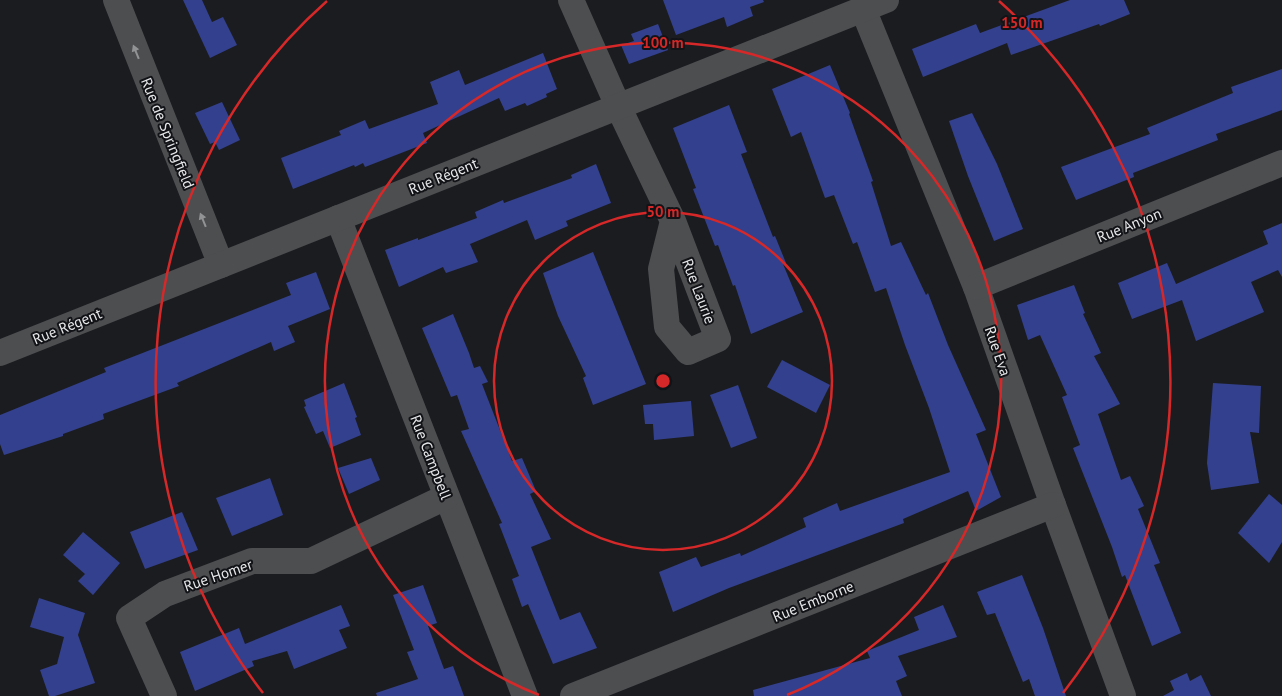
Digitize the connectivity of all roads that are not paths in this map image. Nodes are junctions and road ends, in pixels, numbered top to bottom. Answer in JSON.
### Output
{"nodes":[{"id":1,"x":116,"y":0,"type":"edge"},
{"id":2,"x":571,"y":0,"type":"edge"},
{"id":3,"x":875,"y":5,"type":"edge"},
{"id":4,"x":618,"y":106,"type":"junction"},
{"id":5,"x":1282,"y":163,"type":"edge"},
{"id":6,"x":338,"y":218,"type":"junction"},
{"id":7,"x":673,"y":221,"type":"dead end"},
{"id":8,"x":221,"y":265,"type":"junction"},
{"id":9,"x":976,"y":287,"type":"junction"},
{"id":10,"x":0,"y":353,"type":"edge"},
{"id":11,"x":446,"y":497,"type":"junction"},
{"id":12,"x":1053,"y":505,"type":"junction"},
{"id":13,"x":164,"y":696,"type":"edge"},
{"id":14,"x":525,"y":696,"type":"edge"},
{"id":15,"x":573,"y":696,"type":"edge"},
{"id":16,"x":1123,"y":696,"type":"edge"}],
"edges":[{"from":8,"to":1,"type":"street","name":"Rue de Springfield","one_way":true},
{"from":2,"to":4,"type":"street"},
{"from":3,"to":4,"type":"street","name":"Rue Régent"},
{"from":3,"to":9,"type":"street","name":"Rue Eva"},
{"from":4,"to":6,"type":"street","name":"Rue Régent"},
{"from":4,"to":7,"type":"street"},
{"from":5,"to":9,"type":"street","name":"Rue Anyon"},
{"from":6,"to":8,"type":"street","name":"Rue Régent"},
{"from":6,"to":11,"type":"street","name":"Rue Campbell"},
{"from":8,"to":10,"type":"street","name":"Rue Régent"},
{"from":9,"to":12,"type":"street","name":"Rue Eva"},
{"from":11,"to":13,"type":"street","name":"Rue Homer"},
{"from":11,"to":14,"type":"street","name":"Rue Campbell"},
{"from":12,"to":15,"type":"street","name":"Rue Emborne"},
{"from":12,"to":16,"type":"street","name":"Rue Eva"}]}
